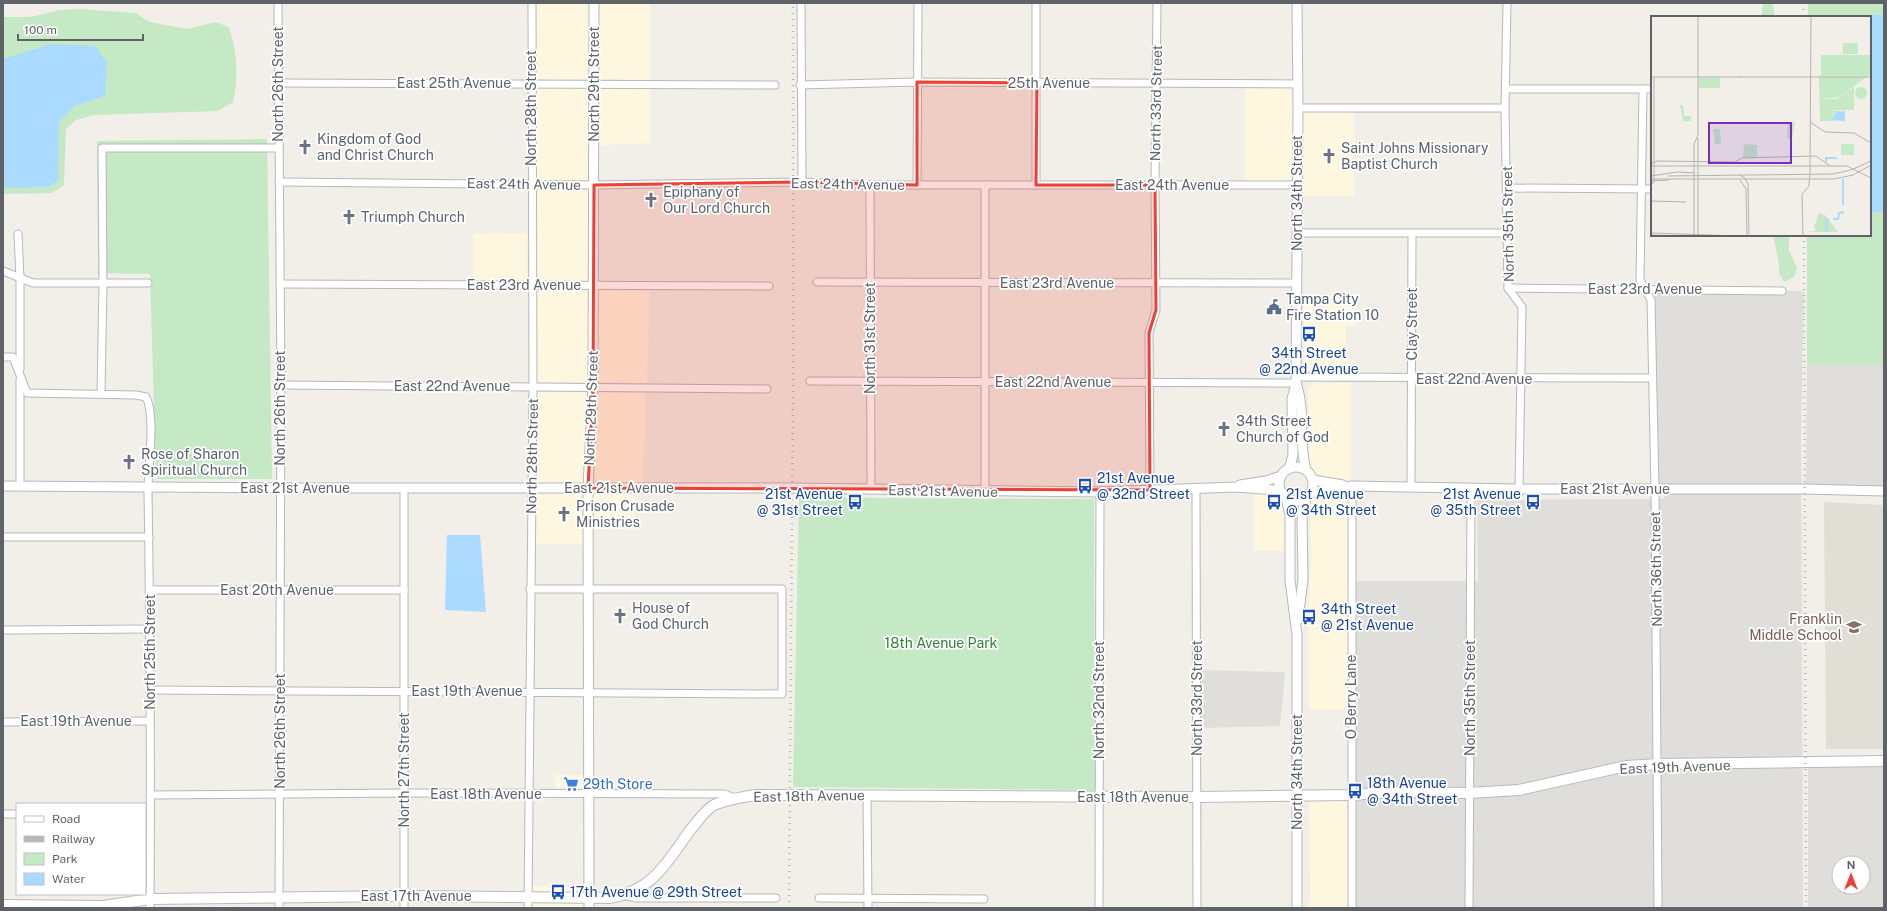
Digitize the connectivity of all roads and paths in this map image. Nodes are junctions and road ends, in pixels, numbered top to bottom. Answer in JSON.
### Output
{"nodes":[{"id":1,"x":278,"y":3,"type":"edge"},
{"id":2,"x":532,"y":3,"type":"edge"},
{"id":3,"x":594,"y":3,"type":"edge"},
{"id":4,"x":801,"y":3,"type":"edge"},
{"id":5,"x":918,"y":3,"type":"edge"},
{"id":6,"x":1036,"y":3,"type":"edge"},
{"id":7,"x":1157,"y":3,"type":"edge"},
{"id":8,"x":1297,"y":3,"type":"edge"},
{"id":9,"x":1507,"y":3,"type":"edge"},
{"id":10,"x":917,"y":82,"type":"junction"},
{"id":11,"x":278,"y":83,"type":"junction"},
{"id":12,"x":1037,"y":83,"type":"junction"},
{"id":13,"x":531,"y":84,"type":"junction"},
{"id":14,"x":594,"y":84,"type":"junction"},
{"id":15,"x":1157,"y":84,"type":"junction"},
{"id":16,"x":1298,"y":84,"type":"junction"},
{"id":17,"x":775,"y":85,"type":"dead end"},
{"id":18,"x":800,"y":85,"type":"junction"},
{"id":19,"x":1506,"y":89,"type":"junction"},
{"id":20,"x":1643,"y":89,"type":"junction"},
{"id":21,"x":1651,"y":89,"type":"edge"},
{"id":22,"x":1298,"y":108,"type":"junction"},
{"id":23,"x":1505,"y":108,"type":"junction"},
{"id":24,"x":279,"y":148,"type":"junction"},
{"id":25,"x":279,"y":182,"type":"junction"},
{"id":26,"x":802,"y":182,"type":"junction"},
{"id":27,"x":531,"y":184,"type":"junction"},
{"id":28,"x":594,"y":185,"type":"junction"},
{"id":29,"x":870,"y":185,"type":"junction"},
{"id":30,"x":918,"y":185,"type":"junction"},
{"id":31,"x":985,"y":185,"type":"junction"},
{"id":32,"x":1036,"y":185,"type":"junction"},
{"id":33,"x":1154,"y":185,"type":"junction"},
{"id":34,"x":1297,"y":185,"type":"junction"},
{"id":35,"x":1507,"y":188,"type":"junction"},
{"id":36,"x":1642,"y":189,"type":"junction"},
{"id":37,"x":1651,"y":189,"type":"edge"},
{"id":38,"x":1297,"y":233,"type":"junction"},
{"id":39,"x":1412,"y":233,"type":"junction"},
{"id":40,"x":1508,"y":233,"type":"junction"},
{"id":41,"x":18,"y":234,"type":"dead end"},
{"id":42,"x":3,"y":272,"type":"edge"},
{"id":43,"x":20,"y":278,"type":"junction"},
{"id":44,"x":817,"y":282,"type":"dead end"},
{"id":45,"x":870,"y":282,"type":"junction"},
{"id":46,"x":986,"y":282,"type":"junction"},
{"id":47,"x":103,"y":283,"type":"junction"},
{"id":48,"x":148,"y":283,"type":"dead end"},
{"id":49,"x":1155,"y":283,"type":"junction"},
{"id":50,"x":1297,"y":283,"type":"junction"},
{"id":51,"x":280,"y":284,"type":"junction"},
{"id":52,"x":531,"y":285,"type":"junction"},
{"id":53,"x":593,"y":285,"type":"junction"},
{"id":54,"x":769,"y":286,"type":"dead end"},
{"id":55,"x":1508,"y":288,"type":"junction"},
{"id":56,"x":1646,"y":289,"type":"junction"},
{"id":57,"x":1782,"y":291,"type":"dead end"},
{"id":58,"x":3,"y":357,"type":"edge"},
{"id":59,"x":20,"y":376,"type":"junction"},
{"id":60,"x":1652,"y":378,"type":"junction"},
{"id":61,"x":1411,"y":379,"type":"junction"},
{"id":62,"x":1522,"y":379,"type":"junction"},
{"id":63,"x":1296,"y":380,"type":"junction"},
{"id":64,"x":810,"y":381,"type":"dead end"},
{"id":65,"x":870,"y":382,"type":"junction"},
{"id":66,"x":985,"y":382,"type":"junction"},
{"id":67,"x":1150,"y":383,"type":"junction"},
{"id":68,"x":281,"y":385,"type":"junction"},
{"id":69,"x":533,"y":387,"type":"junction"},
{"id":70,"x":593,"y":387,"type":"junction"},
{"id":71,"x":767,"y":389,"type":"dead end"},
{"id":72,"x":101,"y":393,"type":"junction"},
{"id":73,"x":1290,"y":469,"type":"junction"},
{"id":74,"x":1306,"y":470,"type":"junction"},
{"id":75,"x":1281,"y":476,"type":"junction"},
{"id":76,"x":1313,"y":480,"type":"junction"},
{"id":77,"x":3,"y":486,"type":"edge"},
{"id":78,"x":20,"y":486,"type":"junction"},
{"id":79,"x":1349,"y":486,"type":"junction"},
{"id":80,"x":148,"y":487,"type":"junction"},
{"id":81,"x":1236,"y":487,"type":"junction"},
{"id":82,"x":280,"y":488,"type":"junction"},
{"id":83,"x":404,"y":488,"type":"junction"},
{"id":84,"x":531,"y":488,"type":"junction"},
{"id":85,"x":588,"y":488,"type":"junction"},
{"id":86,"x":1196,"y":488,"type":"junction"},
{"id":87,"x":1411,"y":488,"type":"junction"},
{"id":88,"x":1471,"y":488,"type":"junction"},
{"id":89,"x":1520,"y":489,"type":"junction"},
{"id":90,"x":1655,"y":489,"type":"junction"},
{"id":91,"x":871,"y":490,"type":"junction"},
{"id":92,"x":1150,"y":490,"type":"junction"},
{"id":93,"x":985,"y":492,"type":"junction"},
{"id":94,"x":1100,"y":492,"type":"junction"},
{"id":95,"x":1884,"y":492,"type":"edge"},
{"id":96,"x":1283,"y":495,"type":"junction"},
{"id":97,"x":1309,"y":496,"type":"junction"},
{"id":98,"x":3,"y":537,"type":"edge"},
{"id":99,"x":149,"y":537,"type":"junction"},
{"id":100,"x":530,"y":589,"type":"junction"},
{"id":101,"x":588,"y":589,"type":"junction"},
{"id":102,"x":150,"y":590,"type":"junction"},
{"id":103,"x":280,"y":590,"type":"junction"},
{"id":104,"x":404,"y":590,"type":"junction"},
{"id":105,"x":150,"y":629,"type":"junction"},
{"id":106,"x":3,"y":630,"type":"edge"},
{"id":107,"x":1296,"y":635,"type":"junction"},
{"id":108,"x":151,"y":690,"type":"junction"},
{"id":109,"x":279,"y":691,"type":"junction"},
{"id":110,"x":403,"y":691,"type":"junction"},
{"id":111,"x":530,"y":691,"type":"junction"},
{"id":112,"x":588,"y":692,"type":"junction"},
{"id":113,"x":150,"y":721,"type":"junction"},
{"id":114,"x":3,"y":722,"type":"edge"},
{"id":115,"x":1884,"y":761,"type":"edge"},
{"id":116,"x":1659,"y":764,"type":"junction"},
{"id":117,"x":404,"y":793,"type":"junction"},
{"id":118,"x":1469,"y":793,"type":"junction"},
{"id":119,"x":280,"y":794,"type":"junction"},
{"id":120,"x":528,"y":794,"type":"junction"},
{"id":121,"x":589,"y":794,"type":"junction"},
{"id":122,"x":150,"y":795,"type":"junction"},
{"id":123,"x":1298,"y":795,"type":"junction"},
{"id":124,"x":1351,"y":795,"type":"junction"},
{"id":125,"x":867,"y":796,"type":"junction"},
{"id":126,"x":1099,"y":796,"type":"junction"},
{"id":127,"x":1197,"y":797,"type":"junction"},
{"id":128,"x":734,"y":798,"type":"junction"},
{"id":129,"x":3,"y":814,"type":"edge"},
{"id":130,"x":16,"y":814,"type":"edge"},
{"id":131,"x":148,"y":814,"type":"edge"},
{"id":132,"x":623,"y":895,"type":"junction"},
{"id":133,"x":404,"y":896,"type":"junction"},
{"id":134,"x":528,"y":896,"type":"junction"},
{"id":135,"x":279,"y":897,"type":"junction"},
{"id":136,"x":776,"y":898,"type":"dead end"},
{"id":137,"x":820,"y":898,"type":"dead end"},
{"id":138,"x":868,"y":898,"type":"junction"},
{"id":139,"x":984,"y":899,"type":"dead end"},
{"id":140,"x":150,"y":903,"type":"edge"},
{"id":141,"x":589,"y":903,"type":"edge"},
{"id":142,"x":3,"y":905,"type":"edge"},
{"id":143,"x":279,"y":908,"type":"edge"},
{"id":144,"x":404,"y":908,"type":"edge"},
{"id":145,"x":528,"y":908,"type":"edge"},
{"id":146,"x":868,"y":908,"type":"edge"},
{"id":147,"x":1099,"y":908,"type":"edge"},
{"id":148,"x":1197,"y":908,"type":"edge"},
{"id":149,"x":1297,"y":908,"type":"edge"},
{"id":150,"x":1352,"y":908,"type":"edge"},
{"id":151,"x":1469,"y":908,"type":"edge"},
{"id":152,"x":1658,"y":908,"type":"edge"}],
"edges":[{"from":1,"to":11,"type":"street","name":"North 26th Street"},
{"from":2,"to":13,"type":"street","name":"North 28th Street"},
{"from":3,"to":14,"type":"street","name":"North 29th Street"},
{"from":4,"to":18,"type":"street"},
{"from":5,"to":10,"type":"street"},
{"from":6,"to":12,"type":"street"},
{"from":7,"to":15,"type":"street","name":"North 33rd Street"},
{"from":8,"to":16,"type":"street","name":"North 34th Street"},
{"from":9,"to":19,"type":"street","name":"North 35th Street"},
{"from":10,"to":12,"type":"street","name":"25th Avenue"},
{"from":10,"to":18,"type":"street","name":"25th Avenue"},
{"from":10,"to":30,"type":"street"},
{"from":11,"to":13,"type":"street","name":"East 25th Avenue"},
{"from":11,"to":24,"type":"street","name":"North 26th Street"},
{"from":12,"to":15,"type":"street","name":"25th Avenue"},
{"from":12,"to":32,"type":"street"},
{"from":13,"to":14,"type":"street","name":"East 25th Avenue"},
{"from":13,"to":27,"type":"street","name":"North 28th Street"},
{"from":14,"to":17,"type":"street","name":"East 25th Avenue"},
{"from":14,"to":28,"type":"street","name":"North 29th Street"},
{"from":15,"to":16,"type":"street","name":"25th Avenue"},
{"from":15,"to":33,"type":"street","name":"North 33rd Street"},
{"from":16,"to":22,"type":"street","name":"North 34th Street"},
{"from":18,"to":26,"type":"street"},
{"from":19,"to":20,"type":"street"},
{"from":19,"to":23,"type":"street","name":"North 35th Street"},
{"from":20,"to":21,"type":"street"},
{"from":20,"to":36,"type":"street","name":"North 36th Street"},
{"from":22,"to":23,"type":"street"},
{"from":22,"to":34,"type":"street","name":"North 34th Street"},
{"from":23,"to":35,"type":"street","name":"North 35th Street"},
{"from":24,"to":25,"type":"street","name":"North 26th Street"},
{"from":24,"to":47,"type":"street"},
{"from":25,"to":27,"type":"street","name":"East 24th Avenue"},
{"from":25,"to":51,"type":"street","name":"North 26th Street"},
{"from":26,"to":28,"type":"street","name":"East 24th Avenue"},
{"from":26,"to":29,"type":"street","name":"East 24th Avenue"},
{"from":27,"to":28,"type":"street","name":"East 24th Avenue"},
{"from":27,"to":52,"type":"street","name":"North 28th Street"},
{"from":28,"to":53,"type":"street","name":"North 29th Street"},
{"from":29,"to":30,"type":"street","name":"East 24th Avenue"},
{"from":29,"to":45,"type":"street","name":"North 31st Street"},
{"from":30,"to":31,"type":"street","name":"East 24th Avenue"},
{"from":31,"to":32,"type":"street","name":"East 24th Avenue"},
{"from":31,"to":46,"type":"street"},
{"from":32,"to":33,"type":"street","name":"East 24th Avenue"},
{"from":33,"to":34,"type":"street","name":"East 24th Avenue"},
{"from":33,"to":49,"type":"street","name":"North 33rd Street"},
{"from":34,"to":38,"type":"street","name":"North 34th Street"},
{"from":35,"to":36,"type":"street"},
{"from":35,"to":40,"type":"street","name":"North 35th Street"},
{"from":36,"to":37,"type":"street"},
{"from":36,"to":56,"type":"street","name":"North 36th Street"},
{"from":38,"to":39,"type":"street"},
{"from":38,"to":50,"type":"street","name":"North 34th Street"},
{"from":39,"to":40,"type":"street"},
{"from":39,"to":61,"type":"street","name":"Clay Street"},
{"from":40,"to":55,"type":"street","name":"North 35th Street"},
{"from":41,"to":43,"type":"street"},
{"from":42,"to":43,"type":"street"},
{"from":43,"to":47,"type":"street"},
{"from":43,"to":59,"type":"street"},
{"from":44,"to":45,"type":"street","name":"East 23rd Avenue"},
{"from":45,"to":46,"type":"street","name":"East 23rd Avenue"},
{"from":45,"to":65,"type":"street","name":"North 31st Street"},
{"from":46,"to":49,"type":"street","name":"East 23rd Avenue"},
{"from":46,"to":66,"type":"street"},
{"from":47,"to":48,"type":"street"},
{"from":47,"to":72,"type":"street"},
{"from":49,"to":50,"type":"street","name":"East 23rd Avenue"},
{"from":49,"to":67,"type":"street","name":"North 33rd Street"},
{"from":50,"to":63,"type":"street","name":"North 34th Street"},
{"from":51,"to":52,"type":"street","name":"East 23rd Avenue"},
{"from":51,"to":68,"type":"street","name":"North 26th Street"},
{"from":52,"to":53,"type":"street","name":"East 23rd Avenue"},
{"from":52,"to":69,"type":"street","name":"North 28th Street"},
{"from":53,"to":54,"type":"street","name":"East 23rd Avenue"},
{"from":53,"to":70,"type":"street","name":"North 29th Street"},
{"from":55,"to":56,"type":"street","name":"East 23rd Avenue"},
{"from":55,"to":62,"type":"street","name":"North 35th Street"},
{"from":56,"to":57,"type":"street","name":"East 23rd Avenue"},
{"from":56,"to":60,"type":"street","name":"North 36th Street"},
{"from":58,"to":59,"type":"street"},
{"from":59,"to":72,"type":"street"},
{"from":59,"to":78,"type":"street"},
{"from":60,"to":62,"type":"street","name":"East 22nd Avenue"},
{"from":60,"to":90,"type":"street","name":"North 36th Street"},
{"from":61,"to":62,"type":"street","name":"East 22nd Avenue"},
{"from":61,"to":63,"type":"street","name":"East 22nd Avenue"},
{"from":61,"to":87,"type":"street","name":"Clay Street"},
{"from":62,"to":89,"type":"street","name":"North 35th Street"},
{"from":63,"to":67,"type":"street","name":"East 22nd Avenue"},
{"from":63,"to":73,"type":"street","name":"North 34th Street"},
{"from":63,"to":74,"type":"street","name":"North 34th Street"},
{"from":64,"to":65,"type":"street","name":"East 22nd Avenue"},
{"from":65,"to":66,"type":"street","name":"East 22nd Avenue"},
{"from":65,"to":91,"type":"street","name":"North 31st Street"},
{"from":66,"to":67,"type":"street","name":"East 22nd Avenue"},
{"from":66,"to":93,"type":"street"},
{"from":67,"to":92,"type":"street","name":"North 33rd Street"},
{"from":68,"to":69,"type":"street","name":"East 22nd Avenue"},
{"from":68,"to":82,"type":"street","name":"North 26th Street"},
{"from":69,"to":70,"type":"street","name":"East 22nd Avenue"},
{"from":69,"to":84,"type":"street","name":"North 28th Street"},
{"from":70,"to":71,"type":"street","name":"East 22nd Avenue"},
{"from":70,"to":85,"type":"street","name":"North 29th Street"},
{"from":72,"to":80,"type":"street","name":"North 25th Street"},
{"from":73,"to":74,"type":"street"},
{"from":73,"to":75,"type":"street"},
{"from":74,"to":76,"type":"street"},
{"from":75,"to":81,"type":"street","name":"East 21st Avenue"},
{"from":75,"to":96,"type":"street"},
{"from":76,"to":79,"type":"street","name":"East 21st Avenue"},
{"from":76,"to":97,"type":"street"},
{"from":77,"to":78,"type":"street","name":"East 21st Avenue"},
{"from":78,"to":80,"type":"street","name":"East 21st Avenue"},
{"from":79,"to":87,"type":"street","name":"East 21st Avenue"},
{"from":79,"to":97,"type":"street","name":"East 21st Avenue"},
{"from":79,"to":124,"type":"street","name":"O Berry Lane"},
{"from":80,"to":82,"type":"street","name":"East 21st Avenue"},
{"from":80,"to":99,"type":"street","name":"North 25th Street"},
{"from":81,"to":86,"type":"street","name":"East 21st Avenue"},
{"from":81,"to":96,"type":"street","name":"East 21st Avenue"},
{"from":82,"to":83,"type":"street","name":"East 21st Avenue"},
{"from":82,"to":103,"type":"street","name":"North 26th Street"},
{"from":83,"to":84,"type":"street","name":"East 21st Avenue"},
{"from":83,"to":104,"type":"street","name":"North 27th Street"},
{"from":84,"to":85,"type":"street","name":"East 21st Avenue"},
{"from":84,"to":100,"type":"street","name":"North 28th Street"},
{"from":85,"to":91,"type":"street","name":"East 21st Avenue"},
{"from":85,"to":101,"type":"street","name":"North 29th Street"},
{"from":86,"to":92,"type":"street","name":"East 21st Avenue"},
{"from":86,"to":127,"type":"street","name":"North 33rd Street"},
{"from":87,"to":88,"type":"street","name":"East 21st Avenue"},
{"from":88,"to":89,"type":"street","name":"East 21st Avenue"},
{"from":88,"to":118,"type":"street","name":"North 35th Street"},
{"from":89,"to":90,"type":"street","name":"East 21st Avenue"},
{"from":90,"to":95,"type":"street","name":"East 21st Avenue"},
{"from":90,"to":116,"type":"street","name":"North 36th Street"},
{"from":91,"to":93,"type":"street","name":"East 21st Avenue"},
{"from":92,"to":94,"type":"street","name":"East 21st Avenue"},
{"from":93,"to":94,"type":"street","name":"East 21st Avenue"},
{"from":94,"to":126,"type":"street","name":"North 32nd Street"},
{"from":96,"to":97,"type":"street"},
{"from":96,"to":107,"type":"street","name":"North 34th Street"},
{"from":97,"to":107,"type":"street","name":"North 34th Street"},
{"from":98,"to":99,"type":"street"},
{"from":99,"to":102,"type":"street","name":"North 25th Street"},
{"from":100,"to":101,"type":"street"},
{"from":100,"to":111,"type":"street","name":"North 28th Street"},
{"from":101,"to":112,"type":"street","name":"North 29th Street"},
{"from":101,"to":112,"type":"street","name":"East 19th Avenue"},
{"from":102,"to":103,"type":"street","name":"East 20th Avenue"},
{"from":102,"to":105,"type":"street","name":"North 25th Street"},
{"from":103,"to":104,"type":"street","name":"East 20th Avenue"},
{"from":103,"to":109,"type":"street","name":"North 26th Street"},
{"from":104,"to":110,"type":"street","name":"North 27th Street"},
{"from":105,"to":106,"type":"street"},
{"from":105,"to":108,"type":"street","name":"North 25th Street"},
{"from":107,"to":123,"type":"street","name":"North 34th Street"},
{"from":108,"to":109,"type":"street","name":"East 19th Avenue"},
{"from":108,"to":113,"type":"street","name":"North 25th Street"},
{"from":109,"to":110,"type":"street","name":"East 19th Avenue"},
{"from":109,"to":119,"type":"street","name":"North 26th Street"},
{"from":110,"to":111,"type":"street","name":"East 19th Avenue"},
{"from":110,"to":117,"type":"street","name":"North 27th Street"},
{"from":111,"to":112,"type":"street","name":"East 19th Avenue"},
{"from":111,"to":120,"type":"street","name":"North 28th Street"},
{"from":112,"to":121,"type":"street","name":"North 29th Street"},
{"from":113,"to":114,"type":"street","name":"East 19th Avenue"},
{"from":113,"to":122,"type":"street","name":"North 25th Street"},
{"from":115,"to":116,"type":"main road","name":"East 19th Avenue"},
{"from":116,"to":118,"type":"main road","name":"East 19th Avenue"},
{"from":116,"to":152,"type":"street","name":"North 36th Street"},
{"from":117,"to":119,"type":"street","name":"East 18th Avenue"},
{"from":117,"to":120,"type":"street","name":"East 18th Avenue"},
{"from":117,"to":133,"type":"street","name":"North 27th Street"},
{"from":118,"to":124,"type":"main road","name":"East 18th Avenue"},
{"from":118,"to":151,"type":"street","name":"North 35th Street"},
{"from":119,"to":122,"type":"street","name":"East 18th Avenue"},
{"from":119,"to":135,"type":"street","name":"North 26th Street"},
{"from":120,"to":121,"type":"street","name":"East 18th Avenue"},
{"from":120,"to":134,"type":"street","name":"North 28th Street"},
{"from":121,"to":128,"type":"street","name":"East 18th Avenue"},
{"from":121,"to":141,"type":"street","name":"North 29th Street"},
{"from":122,"to":131,"type":"street","name":"North 25th Street"},
{"from":123,"to":124,"type":"main road","name":"East 18th Avenue"},
{"from":123,"to":127,"type":"main road","name":"East 18th Avenue"},
{"from":123,"to":149,"type":"street","name":"North 34th Street"},
{"from":124,"to":150,"type":"street","name":"O Berry Lane"},
{"from":125,"to":126,"type":"main road","name":"East 18th Avenue"},
{"from":125,"to":128,"type":"main road","name":"East 18th Avenue"},
{"from":125,"to":138,"type":"street"},
{"from":126,"to":127,"type":"main road","name":"East 18th Avenue"},
{"from":126,"to":147,"type":"street","name":"North 32nd Street"},
{"from":127,"to":148,"type":"street","name":"North 33rd Street"},
{"from":128,"to":132,"type":"main road","name":"East 17th Avenue"},
{"from":129,"to":130,"type":"street"},
{"from":131,"to":140,"type":"street","name":"North 25th Street"},
{"from":132,"to":136,"type":"street"},
{"from":132,"to":141,"type":"main road","name":"East 17th Avenue"},
{"from":133,"to":134,"type":"main road","name":"East 17th Avenue"},
{"from":133,"to":135,"type":"main road","name":"East 17th Avenue"},
{"from":133,"to":144,"type":"street","name":"North 27th Street"},
{"from":134,"to":141,"type":"main road","name":"East 17th Avenue"},
{"from":134,"to":145,"type":"street","name":"North 28th Street"},
{"from":135,"to":140,"type":"main road","name":"East 17th Avenue"},
{"from":135,"to":143,"type":"street","name":"North 26th Street"},
{"from":137,"to":138,"type":"street"},
{"from":138,"to":139,"type":"street"},
{"from":138,"to":146,"type":"street"},
{"from":140,"to":142,"type":"main road","name":"East 17th Avenue"}]}
